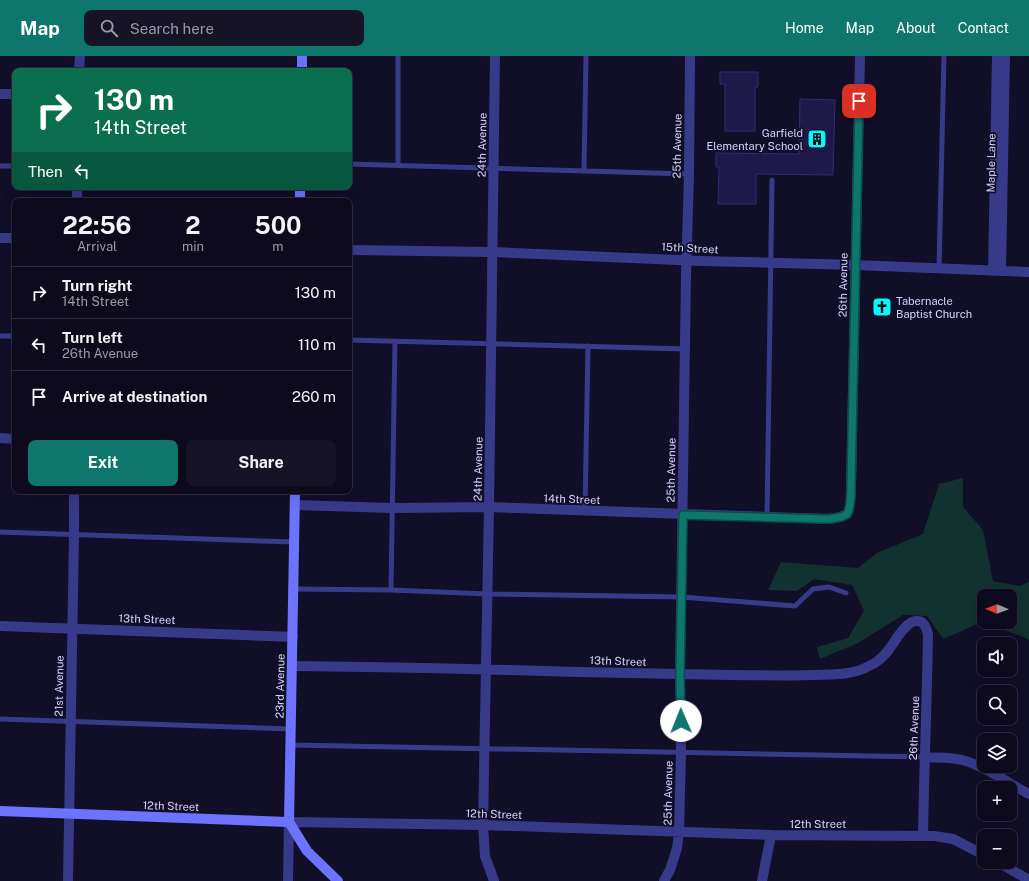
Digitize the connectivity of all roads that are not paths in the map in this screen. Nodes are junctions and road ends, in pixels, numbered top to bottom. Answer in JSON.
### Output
{"nodes":[{"id":1,"x":80,"y":56,"type":"edge"},
{"id":2,"x":302,"y":56,"type":"edge"},
{"id":3,"x":398,"y":56,"type":"edge"},
{"id":4,"x":495,"y":56,"type":"edge"},
{"id":5,"x":586,"y":56,"type":"edge"},
{"id":6,"x":690,"y":56,"type":"edge"},
{"id":7,"x":860,"y":56,"type":"edge"},
{"id":8,"x":944,"y":56,"type":"edge"},
{"id":9,"x":997,"y":56,"type":"edge"},
{"id":10,"x":1005,"y":56,"type":"edge"},
{"id":11,"x":79,"y":68,"type":"edge"},
{"id":12,"x":302,"y":68,"type":"edge"},
{"id":13,"x":0,"y":94,"type":"edge"},
{"id":14,"x":12,"y":94,"type":"edge"},
{"id":15,"x":352,"y":164,"type":"edge"},
{"id":16,"x":398,"y":165,"type":"junction"},
{"id":17,"x":0,"y":166,"type":"edge"},
{"id":18,"x":12,"y":166,"type":"edge"},
{"id":19,"x":493,"y":168,"type":"junction"},
{"id":20,"x":584,"y":171,"type":"junction"},
{"id":21,"x":689,"y":174,"type":"junction"},
{"id":22,"x":772,"y":180,"type":"dead end"},
{"id":23,"x":0,"y":238,"type":"edge"},
{"id":24,"x":12,"y":238,"type":"edge"},
{"id":25,"x":352,"y":250,"type":"edge"},
{"id":26,"x":492,"y":252,"type":"junction"},
{"id":27,"x":686,"y":260,"type":"junction"},
{"id":28,"x":771,"y":263,"type":"junction"},
{"id":29,"x":856,"y":265,"type":"junction"},
{"id":30,"x":939,"y":268,"type":"junction"},
{"id":31,"x":997,"y":271,"type":"junction"},
{"id":32,"x":1029,"y":272,"type":"edge"},
{"id":33,"x":0,"y":336,"type":"edge"},
{"id":34,"x":12,"y":336,"type":"edge"},
{"id":35,"x":352,"y":340,"type":"edge"},
{"id":36,"x":395,"y":341,"type":"junction"},
{"id":37,"x":491,"y":343,"type":"junction"},
{"id":38,"x":588,"y":346,"type":"junction"},
{"id":39,"x":685,"y":349,"type":"junction"},
{"id":40,"x":0,"y":438,"type":"edge"},
{"id":41,"x":12,"y":439,"type":"edge"},
{"id":42,"x":74,"y":494,"type":"edge"},
{"id":43,"x":295,"y":494,"type":"edge"},
{"id":44,"x":295,"y":505,"type":"junction"},
{"id":45,"x":489,"y":507,"type":"junction"},
{"id":46,"x":393,"y":508,"type":"junction"},
{"id":47,"x":585,"y":511,"type":"junction"},
{"id":48,"x":846,"y":514,"type":"joint"},
{"id":49,"x":683,"y":515,"type":"junction"},
{"id":50,"x":767,"y":517,"type":"junction"},
{"id":51,"x":0,"y":532,"type":"edge"},
{"id":52,"x":74,"y":535,"type":"junction"},
{"id":53,"x":294,"y":542,"type":"junction"},
{"id":54,"x":294,"y":589,"type":"junction"},
{"id":55,"x":391,"y":590,"type":"junction"},
{"id":56,"x":846,"y":593,"type":"dead end"},
{"id":57,"x":487,"y":594,"type":"junction"},
{"id":58,"x":682,"y":597,"type":"junction"},
{"id":59,"x":921,"y":622,"type":"joint"},
{"id":60,"x":0,"y":626,"type":"edge"},
{"id":61,"x":72,"y":629,"type":"junction"},
{"id":62,"x":293,"y":637,"type":"junction"},
{"id":63,"x":292,"y":666,"type":"junction"},
{"id":64,"x":485,"y":669,"type":"junction"},
{"id":65,"x":680,"y":674,"type":"junction"},
{"id":66,"x":0,"y":718,"type":"edge"},
{"id":67,"x":71,"y":721,"type":"junction"},
{"id":68,"x":291,"y":729,"type":"junction"},
{"id":69,"x":291,"y":744,"type":"junction"},
{"id":70,"x":484,"y":748,"type":"junction"},
{"id":71,"x":681,"y":752,"type":"junction"},
{"id":72,"x":925,"y":757,"type":"junction"},
{"id":73,"x":1029,"y":794,"type":"edge"},
{"id":74,"x":0,"y":811,"type":"edge"},
{"id":75,"x":69,"y":814,"type":"junction"},
{"id":76,"x":289,"y":822,"type":"junction"},
{"id":77,"x":483,"y":825,"type":"junction"},
{"id":78,"x":679,"y":832,"type":"junction"},
{"id":79,"x":771,"y":835,"type":"junction"},
{"id":80,"x":923,"y":836,"type":"junction"},
{"id":81,"x":977,"y":851,"type":"edge"},
{"id":82,"x":1010,"y":869,"type":"edge"},
{"id":83,"x":1029,"y":880,"type":"edge"},
{"id":84,"x":68,"y":881,"type":"edge"},
{"id":85,"x":288,"y":881,"type":"edge"},
{"id":86,"x":338,"y":881,"type":"edge"},
{"id":87,"x":494,"y":881,"type":"edge"},
{"id":88,"x":664,"y":881,"type":"edge"},
{"id":89,"x":762,"y":881,"type":"edge"}],
"edges":[{"from":1,"to":11,"type":"street"},
{"from":2,"to":12,"type":"street"},
{"from":3,"to":16,"type":"lane"},
{"from":4,"to":19,"type":"street","name":"24th Avenue"},
{"from":5,"to":20,"type":"lane"},
{"from":6,"to":21,"type":"street","name":"25th Avenue"},
{"from":7,"to":29,"type":"street","name":"26th Avenue"},
{"from":8,"to":30,"type":"lane"},
{"from":9,"to":31,"type":"street","name":"Maple Lane"},
{"from":10,"to":31,"type":"street","name":"Maple Lane"},
{"from":13,"to":14,"type":"street"},
{"from":15,"to":16,"type":"lane"},
{"from":16,"to":19,"type":"lane"},
{"from":17,"to":18,"type":"lane"},
{"from":19,"to":20,"type":"lane"},
{"from":19,"to":26,"type":"street","name":"24th Avenue"},
{"from":20,"to":21,"type":"lane"},
{"from":21,"to":27,"type":"street","name":"25th Avenue"},
{"from":22,"to":28,"type":"lane"},
{"from":23,"to":24,"type":"street"},
{"from":25,"to":26,"type":"street","name":"15th Street"},
{"from":26,"to":27,"type":"street","name":"15th Street"},
{"from":26,"to":37,"type":"street","name":"24th Avenue"},
{"from":27,"to":28,"type":"street","name":"15th Street"},
{"from":27,"to":39,"type":"street","name":"25th Avenue"},
{"from":28,"to":29,"type":"street","name":"15th Street"},
{"from":28,"to":50,"type":"lane"},
{"from":29,"to":30,"type":"street","name":"15th Street"},
{"from":29,"to":48,"type":"street","name":"26th Avenue"},
{"from":30,"to":31,"type":"street","name":"15th Street"},
{"from":31,"to":32,"type":"street","name":"15th Street"},
{"from":33,"to":34,"type":"lane"},
{"from":35,"to":36,"type":"lane"},
{"from":36,"to":37,"type":"lane"},
{"from":36,"to":46,"type":"lane"},
{"from":37,"to":38,"type":"lane"},
{"from":37,"to":45,"type":"street","name":"24th Avenue"},
{"from":38,"to":39,"type":"lane"},
{"from":38,"to":47,"type":"lane"},
{"from":39,"to":49,"type":"street","name":"25th Avenue"},
{"from":40,"to":41,"type":"street"},
{"from":42,"to":52,"type":"street","name":"21st Avenue"},
{"from":43,"to":44,"type":"street","name":"23rd Avenue"},
{"from":44,"to":46,"type":"street","name":"14th Street"},
{"from":44,"to":53,"type":"street","name":"23rd Avenue"},
{"from":45,"to":46,"type":"street","name":"14th Street"},
{"from":45,"to":47,"type":"street","name":"14th Street"},
{"from":45,"to":57,"type":"street","name":"24th Avenue"},
{"from":46,"to":55,"type":"lane"},
{"from":47,"to":49,"type":"street","name":"14th Street"},
{"from":48,"to":50,"type":"street","name":"14th Street"},
{"from":49,"to":50,"type":"street","name":"14th Street"},
{"from":49,"to":58,"type":"street","name":"25th Avenue"},
{"from":51,"to":52,"type":"lane"},
{"from":52,"to":53,"type":"lane"},
{"from":52,"to":61,"type":"street","name":"21st Avenue"},
{"from":53,"to":54,"type":"street","name":"23rd Avenue"},
{"from":54,"to":55,"type":"lane"},
{"from":54,"to":62,"type":"street","name":"23rd Avenue"},
{"from":55,"to":57,"type":"lane"},
{"from":56,"to":58,"type":"lane"},
{"from":57,"to":58,"type":"lane"},
{"from":57,"to":64,"type":"street","name":"24th Avenue"},
{"from":58,"to":65,"type":"street","name":"25th Avenue"},
{"from":59,"to":65,"type":"street","name":"13th Street"},
{"from":59,"to":72,"type":"street","name":"26th Avenue"},
{"from":60,"to":61,"type":"street","name":"13th Street"},
{"from":61,"to":62,"type":"street","name":"13th Street"},
{"from":61,"to":67,"type":"street","name":"21st Avenue"},
{"from":62,"to":63,"type":"street","name":"23rd Avenue"},
{"from":63,"to":64,"type":"street","name":"13th Street"},
{"from":63,"to":68,"type":"street","name":"23rd Avenue"},
{"from":64,"to":65,"type":"street","name":"13th Street"},
{"from":64,"to":70,"type":"street","name":"24th Avenue"},
{"from":65,"to":71,"type":"street","name":"25th Avenue"},
{"from":66,"to":67,"type":"lane"},
{"from":67,"to":68,"type":"lane"},
{"from":67,"to":75,"type":"street","name":"21st Avenue"},
{"from":68,"to":69,"type":"street","name":"23rd Avenue"},
{"from":69,"to":70,"type":"lane"},
{"from":69,"to":76,"type":"street","name":"23rd Avenue"},
{"from":70,"to":71,"type":"lane"},
{"from":70,"to":77,"type":"street","name":"24th Avenue"},
{"from":71,"to":72,"type":"lane"},
{"from":71,"to":78,"type":"street","name":"25th Avenue"},
{"from":72,"to":73,"type":"street"},
{"from":72,"to":80,"type":"street","name":"26th Avenue"},
{"from":74,"to":75,"type":"street","name":"12th Street"},
{"from":75,"to":76,"type":"street","name":"12th Street"},
{"from":75,"to":84,"type":"street","name":"21st Avenue"},
{"from":76,"to":77,"type":"street","name":"12th Street"},
{"from":76,"to":85,"type":"street","name":"23rd Avenue"},
{"from":76,"to":86,"type":"street"},
{"from":77,"to":78,"type":"street","name":"12th Street"},
{"from":77,"to":87,"type":"street","name":"24th Avenue"},
{"from":78,"to":79,"type":"street","name":"12th Street"},
{"from":78,"to":88,"type":"street","name":"25th Avenue"},
{"from":79,"to":80,"type":"street","name":"12th Street"},
{"from":79,"to":89,"type":"street"},
{"from":80,"to":81,"type":"street","name":"12th Street"},
{"from":82,"to":83,"type":"street"}]}
